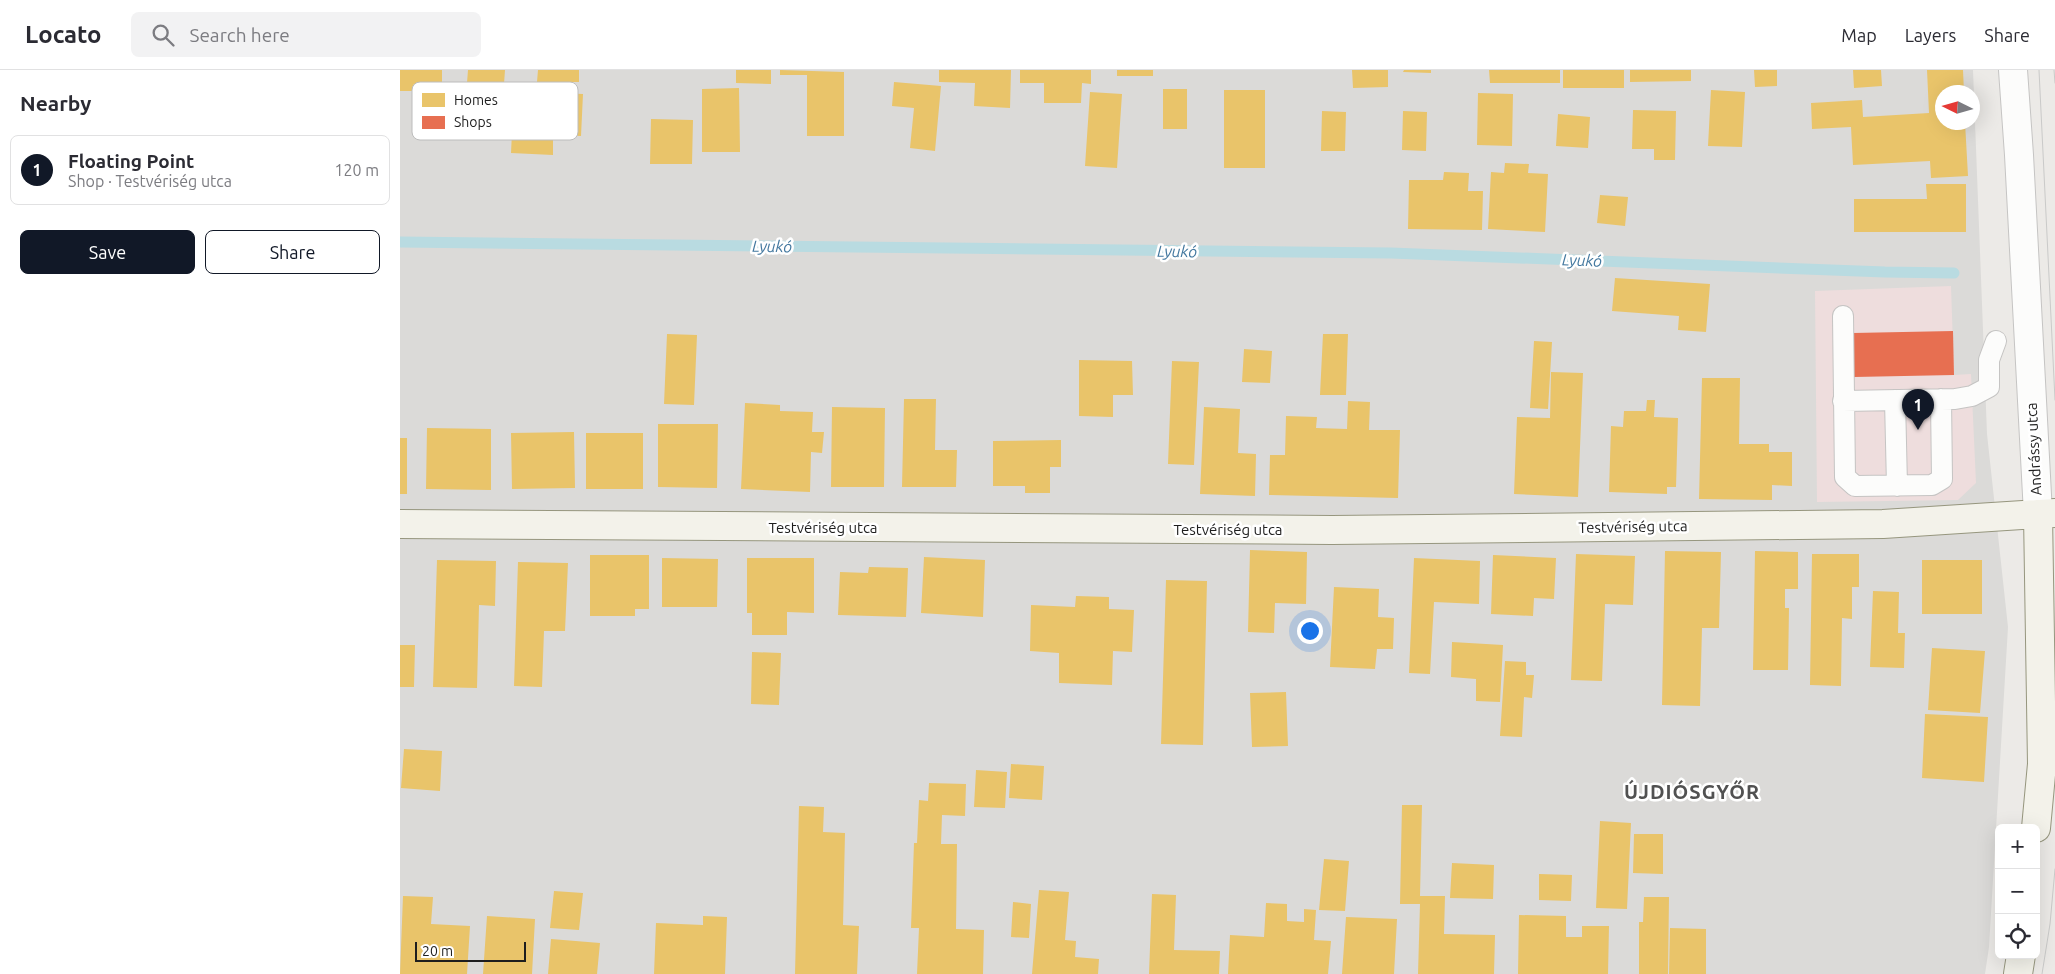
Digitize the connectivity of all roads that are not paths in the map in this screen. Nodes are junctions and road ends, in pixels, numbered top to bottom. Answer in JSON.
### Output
{"nodes":[{"id":1,"x":2013,"y":70,"type":"edge"},
{"id":2,"x":1843,"y":316,"type":"dead end"},
{"id":3,"x":1996,"y":341,"type":"dead end"},
{"id":4,"x":1941,"y":399,"type":"junction"},
{"id":5,"x":1895,"y":400,"type":"junction"},
{"id":6,"x":1844,"y":401,"type":"junction"},
{"id":7,"x":1897,"y":486,"type":"junction"},
{"id":8,"x":2046,"y":514,"type":"edge"},
{"id":9,"x":400,"y":524,"type":"edge"},
{"id":10,"x":2036,"y":824,"type":"edge"},
{"id":11,"x":2020,"y":959,"type":"edge"},
{"id":12,"x":2018,"y":974,"type":"edge"}],
"edges":[{"from":1,"to":8,"type":"street","name":"Andrássy utca"},
{"from":2,"to":6,"type":"lane"},
{"from":3,"to":4,"type":"lane"},
{"from":4,"to":5,"type":"lane"},
{"from":4,"to":7,"type":"lane"},
{"from":5,"to":6,"type":"lane"},
{"from":5,"to":7,"type":"lane"},
{"from":6,"to":7,"type":"lane"},
{"from":8,"to":9,"type":"main road","name":"Testvériség utca"},
{"from":8,"to":10,"type":"main road","name":"Andrássy utca"},
{"from":11,"to":12,"type":"main road"}]}
